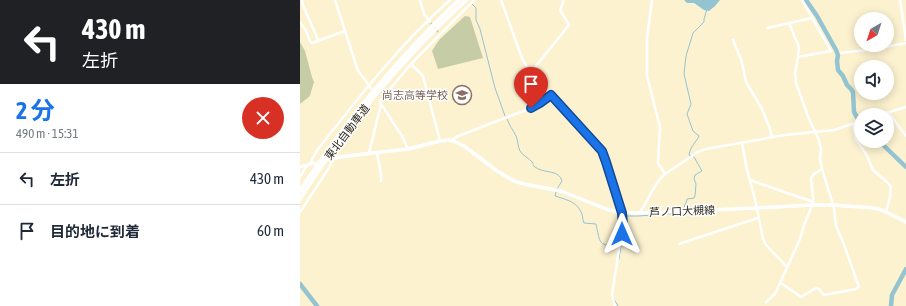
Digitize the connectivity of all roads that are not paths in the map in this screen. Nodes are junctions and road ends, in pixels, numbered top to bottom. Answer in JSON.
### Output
{"nodes":[{"id":1,"x":302,"y":0,"type":"edge"},
{"id":2,"x":336,"y":0,"type":"edge"},
{"id":3,"x":420,"y":0,"type":"edge"},
{"id":4,"x":450,"y":0,"type":"edge"},
{"id":5,"x":459,"y":0,"type":"edge"},
{"id":6,"x":466,"y":0,"type":"edge"},
{"id":7,"x":474,"y":0,"type":"edge"},
{"id":8,"x":501,"y":0,"type":"edge"},
{"id":9,"x":562,"y":0,"type":"edge"},
{"id":10,"x":652,"y":0,"type":"edge"},
{"id":11,"x":802,"y":0,"type":"edge"},
{"id":12,"x":900,"y":0,"type":"edge"},
{"id":13,"x":812,"y":18,"type":"junction"},
{"id":14,"x":429,"y":21,"type":"junction"},
{"id":15,"x":300,"y":22,"type":"edge"},
{"id":16,"x":789,"y":23,"type":"junction"},
{"id":17,"x":767,"y":28,"type":"dead end"},
{"id":18,"x":345,"y":31,"type":"junction"},
{"id":19,"x":318,"y":40,"type":"junction"},
{"id":20,"x":734,"y":40,"type":"dead end"},
{"id":21,"x":906,"y":42,"type":"edge"},
{"id":22,"x":841,"y":53,"type":"dead end"},
{"id":23,"x":798,"y":57,"type":"junction"},
{"id":24,"x":411,"y":64,"type":"junction"},
{"id":25,"x":531,"y":72,"type":"junction"},
{"id":26,"x":370,"y":86,"type":"junction"},
{"id":27,"x":551,"y":95,"type":"junction"},
{"id":28,"x":378,"y":96,"type":"dead end"},
{"id":29,"x":381,"y":99,"type":"junction"},
{"id":30,"x":381,"y":104,"type":"junction"},
{"id":31,"x":906,"y":107,"type":"edge"},
{"id":32,"x":894,"y":110,"type":"edge"},
{"id":33,"x":894,"y":119,"type":"edge"},
{"id":34,"x":854,"y":124,"type":"edge"},
{"id":35,"x":814,"y":131,"type":"junction"},
{"id":36,"x":905,"y":133,"type":"edge"},
{"id":37,"x":772,"y":137,"type":"junction"},
{"id":38,"x":451,"y":140,"type":"junction"},
{"id":39,"x":440,"y":142,"type":"junction"},
{"id":40,"x":742,"y":143,"type":"junction"},
{"id":41,"x":862,"y":148,"type":"edge"},
{"id":42,"x":408,"y":149,"type":"junction"},
{"id":43,"x":369,"y":153,"type":"junction"},
{"id":44,"x":377,"y":153,"type":"junction"},
{"id":45,"x":334,"y":158,"type":"junction"},
{"id":46,"x":330,"y":160,"type":"dead end"},
{"id":47,"x":311,"y":164,"type":"junction"},
{"id":48,"x":300,"y":167,"type":"edge"},
{"id":49,"x":822,"y":169,"type":"junction"},
{"id":50,"x":665,"y":174,"type":"junction"},
{"id":51,"x":300,"y":177,"type":"edge"},
{"id":52,"x":750,"y":180,"type":"junction"},
{"id":53,"x":381,"y":181,"type":"dead end"},
{"id":54,"x":300,"y":191,"type":"edge"},
{"id":55,"x":300,"y":199,"type":"edge"},
{"id":56,"x":812,"y":204,"type":"junction"},
{"id":57,"x":833,"y":205,"type":"junction"},
{"id":58,"x":757,"y":208,"type":"junction"},
{"id":59,"x":300,"y":212,"type":"edge"},
{"id":60,"x":886,"y":212,"type":"junction"},
{"id":61,"x":622,"y":213,"type":"junction"},
{"id":62,"x":640,"y":213,"type":"junction"},
{"id":63,"x":758,"y":218,"type":"junction"},
{"id":64,"x":906,"y":222,"type":"edge"},
{"id":65,"x":679,"y":244,"type":"dead end"},
{"id":66,"x":788,"y":267,"type":"junction"},
{"id":67,"x":781,"y":282,"type":"junction"},
{"id":68,"x":766,"y":302,"type":"dead end"},
{"id":69,"x":615,"y":306,"type":"edge"}],
"edges":[{"from":1,"to":19,"type":"street"},
{"from":2,"to":18,"type":"street"},
{"from":3,"to":14,"type":"street"},
{"from":4,"to":14,"type":"street"},
{"from":5,"to":54,"type":"highway","name":"東北自動車道"},
{"from":6,"to":55,"type":"highway","name":"東北自動車道"},
{"from":7,"to":24,"type":"street"},
{"from":8,"to":25,"type":"street"},
{"from":9,"to":25,"type":"street"},
{"from":10,"to":50,"type":"street"},
{"from":11,"to":13,"type":"street"},
{"from":12,"to":21,"type":"street"},
{"from":13,"to":16,"type":"street"},
{"from":13,"to":23,"type":"street"},
{"from":14,"to":26,"type":"street"},
{"from":15,"to":19,"type":"street"},
{"from":16,"to":17,"type":"street"},
{"from":16,"to":23,"type":"street"},
{"from":18,"to":19,"type":"street"},
{"from":18,"to":26,"type":"street"},
{"from":20,"to":37,"type":"street"},
{"from":21,"to":22,"type":"street"},
{"from":23,"to":35,"type":"street"},
{"from":24,"to":29,"type":"street"},
{"from":24,"to":39,"type":"street"},
{"from":25,"to":27,"type":"street"},
{"from":26,"to":47,"type":"street"},
{"from":27,"to":38,"type":"street"},
{"from":27,"to":61,"type":"street"},
{"from":28,"to":29,"type":"street"},
{"from":29,"to":30,"type":"street"},
{"from":30,"to":42,"type":"street"},
{"from":30,"to":43,"type":"street"},
{"from":31,"to":32,"type":"street"},
{"from":33,"to":36,"type":"street"},
{"from":34,"to":35,"type":"street"},
{"from":35,"to":37,"type":"street"},
{"from":35,"to":49,"type":"street"},
{"from":37,"to":40,"type":"street"},
{"from":38,"to":39,"type":"main road"},
{"from":38,"to":61,"type":"main road","name":"芦ノ口大槻線"},
{"from":39,"to":42,"type":"main road"},
{"from":40,"to":50,"type":"street"},
{"from":40,"to":52,"type":"street"},
{"from":41,"to":60,"type":"street"},
{"from":42,"to":44,"type":"main road"},
{"from":43,"to":44,"type":"main road"},
{"from":43,"to":45,"type":"main road"},
{"from":44,"to":53,"type":"street"},
{"from":45,"to":46,"type":"main road"},
{"from":45,"to":59,"type":"street"},
{"from":47,"to":48,"type":"main road"},
{"from":47,"to":51,"type":"street"},
{"from":49,"to":56,"type":"street"},
{"from":49,"to":57,"type":"street"},
{"from":50,"to":62,"type":"street"},
{"from":52,"to":56,"type":"street"},
{"from":52,"to":58,"type":"street"},
{"from":56,"to":57,"type":"main road","name":"芦ノ口大槻線"},
{"from":56,"to":58,"type":"main road","name":"芦ノ口大槻線"},
{"from":56,"to":66,"type":"street"},
{"from":57,"to":60,"type":"main road","name":"芦ノ口大槻線"},
{"from":57,"to":67,"type":"street"},
{"from":58,"to":62,"type":"main road","name":"芦ノ口大槻線"},
{"from":58,"to":63,"type":"street"},
{"from":60,"to":64,"type":"main road","name":"芦ノ口大槻線"},
{"from":61,"to":62,"type":"main road","name":"芦ノ口大槻線"},
{"from":61,"to":69,"type":"street"},
{"from":63,"to":65,"type":"street"},
{"from":63,"to":66,"type":"street"},
{"from":66,"to":67,"type":"street"},
{"from":67,"to":68,"type":"street"}]}
